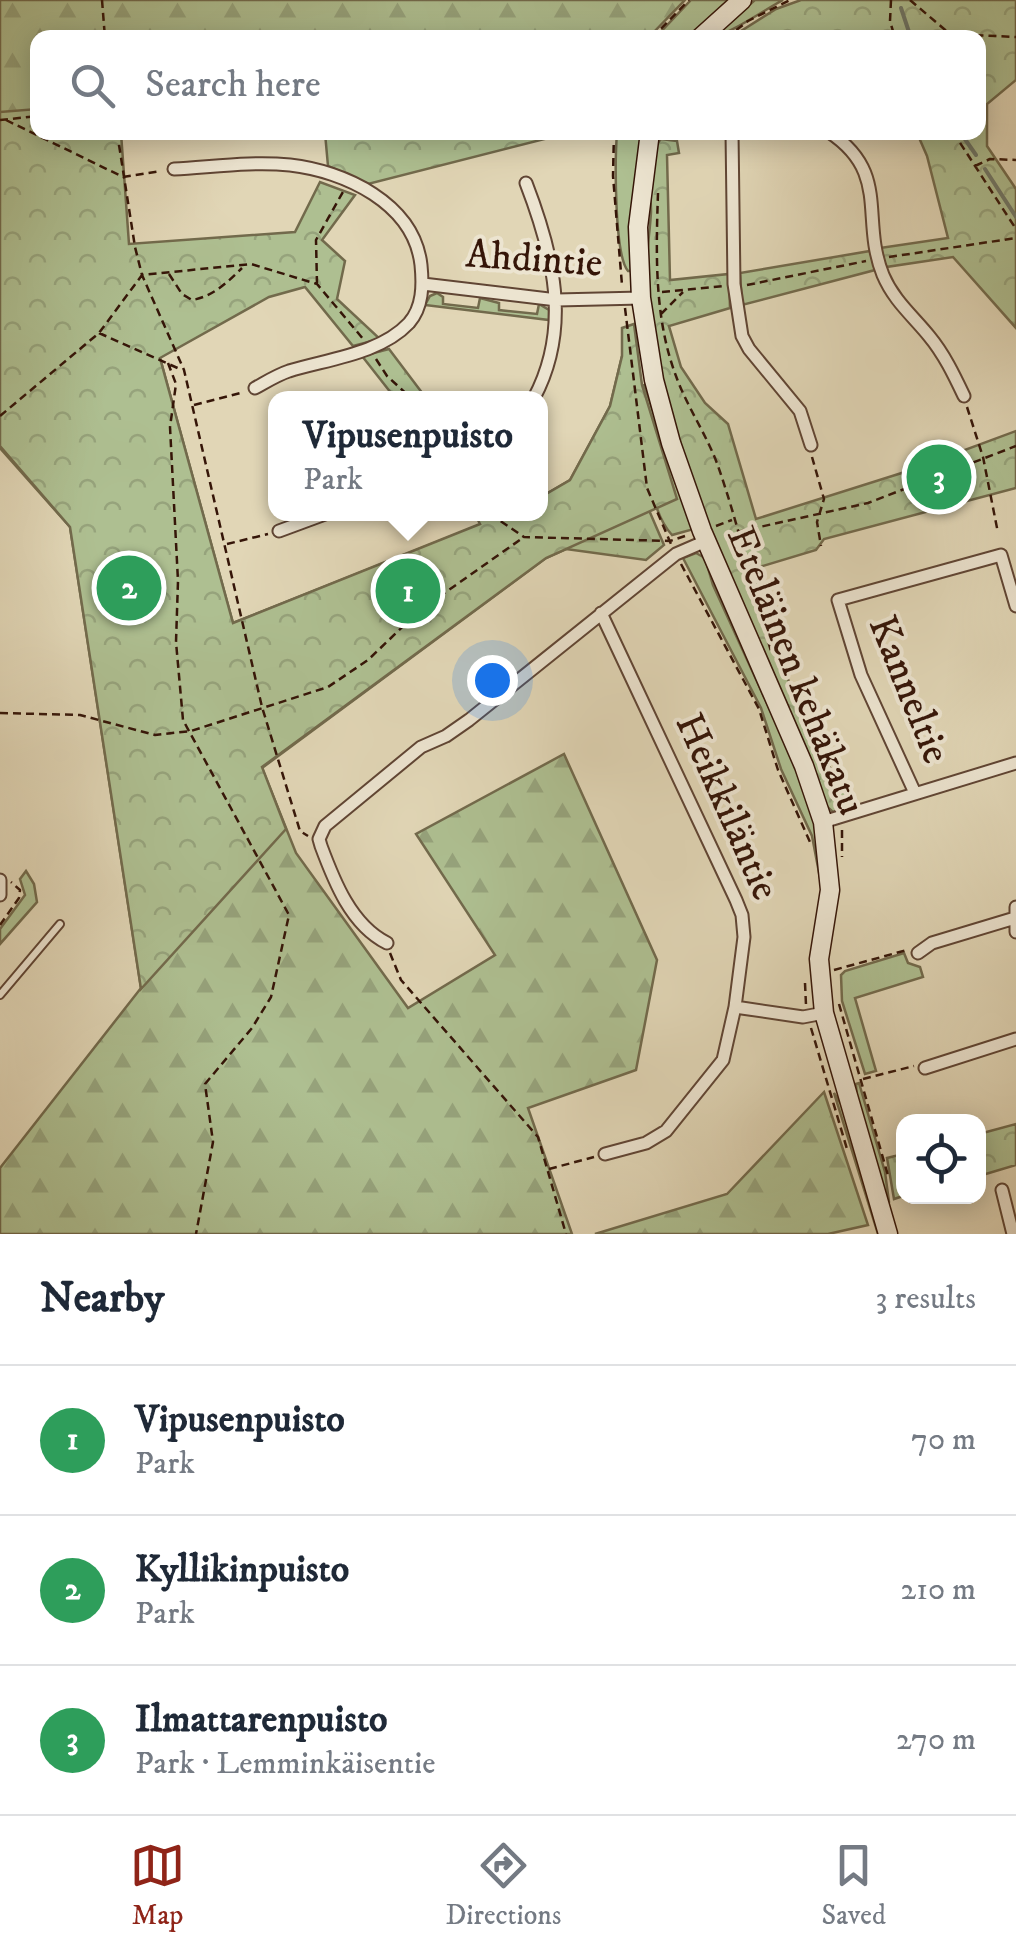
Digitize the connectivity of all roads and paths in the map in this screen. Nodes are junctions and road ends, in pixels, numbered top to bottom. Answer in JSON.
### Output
{"nodes":[{"id":1,"x":102,"y":0,"type":"edge"},
{"id":2,"x":688,"y":0,"type":"edge"},
{"id":3,"x":742,"y":0,"type":"edge"},
{"id":4,"x":790,"y":0,"type":"edge"},
{"id":5,"x":891,"y":0,"type":"edge"},
{"id":6,"x":910,"y":0,"type":"edge"},
{"id":7,"x":104,"y":30,"type":"edge"},
{"id":8,"x":660,"y":30,"type":"edge"},
{"id":9,"x":709,"y":30,"type":"edge"},
{"id":10,"x":736,"y":30,"type":"edge"},
{"id":11,"x":893,"y":30,"type":"edge"},
{"id":12,"x":945,"y":30,"type":"edge"},
{"id":13,"x":986,"y":37,"type":"edge"},
{"id":14,"x":1016,"y":37,"type":"edge"},
{"id":15,"x":30,"y":117,"type":"edge"},
{"id":16,"x":0,"y":120,"type":"edge"},
{"id":17,"x":6,"y":120,"type":"junction"},
{"id":18,"x":30,"y":132,"type":"edge"},
{"id":19,"x":47,"y":140,"type":"edge"},
{"id":20,"x":118,"y":140,"type":"edge"},
{"id":21,"x":614,"y":140,"type":"edge"},
{"id":22,"x":649,"y":140,"type":"edge"},
{"id":23,"x":732,"y":140,"type":"edge"},
{"id":24,"x":840,"y":140,"type":"edge"},
{"id":25,"x":958,"y":140,"type":"edge"},
{"id":26,"x":1016,"y":160,"type":"edge"},
{"id":27,"x":976,"y":166,"type":"junction"},
{"id":28,"x":174,"y":169,"type":"joint"},
{"id":29,"x":123,"y":177,"type":"junction"},
{"id":30,"x":350,"y":180,"type":"junction"},
{"id":31,"x":526,"y":183,"type":"dead end"},
{"id":32,"x":1016,"y":229,"type":"edge"},
{"id":33,"x":244,"y":265,"type":"junction"},
{"id":34,"x":168,"y":272,"type":"junction"},
{"id":35,"x":142,"y":275,"type":"junction"},
{"id":36,"x":318,"y":284,"type":"junction"},
{"id":37,"x":423,"y":284,"type":"junction"},
{"id":38,"x":726,"y":286,"type":"dead end"},
{"id":39,"x":683,"y":292,"type":"junction"},
{"id":40,"x":641,"y":296,"type":"junction"},
{"id":41,"x":556,"y":300,"type":"junction"},
{"id":42,"x":661,"y":315,"type":"dead end"},
{"id":43,"x":98,"y":333,"type":"junction"},
{"id":44,"x":370,"y":347,"type":"junction"},
{"id":45,"x":168,"y":363,"type":"junction"},
{"id":46,"x":184,"y":370,"type":"junction"},
{"id":47,"x":255,"y":388,"type":"joint"},
{"id":48,"x":405,"y":391,"type":"edge"},
{"id":49,"x":537,"y":391,"type":"edge"},
{"id":50,"x":964,"y":396,"type":"joint"},
{"id":51,"x":192,"y":405,"type":"junction"},
{"id":52,"x":0,"y":416,"type":"edge"},
{"id":53,"x":811,"y":445,"type":"joint"},
{"id":54,"x":1016,"y":446,"type":"edge"},
{"id":55,"x":984,"y":460,"type":"junction"},
{"id":56,"x":818,"y":516,"type":"junction"},
{"id":57,"x":306,"y":521,"type":"edge"},
{"id":58,"x":500,"y":521,"type":"edge"},
{"id":59,"x":279,"y":531,"type":"joint"},
{"id":60,"x":737,"y":532,"type":"dead end"},
{"id":61,"x":998,"y":533,"type":"dead end"},
{"id":62,"x":524,"y":537,"type":"junction"},
{"id":63,"x":706,"y":541,"type":"junction"},
{"id":64,"x":224,"y":545,"type":"junction"},
{"id":65,"x":820,"y":546,"type":"dead end"},
{"id":66,"x":673,"y":547,"type":"junction"},
{"id":67,"x":1016,"y":606,"type":"edge"},
{"id":68,"x":601,"y":613,"type":"junction"},
{"id":69,"x":262,"y":707,"type":"junction"},
{"id":70,"x":0,"y":713,"type":"edge"},
{"id":71,"x":191,"y":730,"type":"junction"},
{"id":72,"x":1016,"y":763,"type":"edge"},
{"id":73,"x":914,"y":793,"type":"junction"},
{"id":74,"x":823,"y":822,"type":"junction"},
{"id":75,"x":320,"y":846,"type":"junction"},
{"id":76,"x":813,"y":852,"type":"dead end"},
{"id":77,"x":0,"y":880,"type":"edge"},
{"id":78,"x":0,"y":894,"type":"edge"},
{"id":79,"x":1016,"y":906,"type":"edge"},
{"id":80,"x":1015,"y":918,"type":"edge"},
{"id":81,"x":60,"y":924,"type":"dead end"},
{"id":82,"x":1016,"y":932,"type":"edge"},
{"id":83,"x":386,"y":943,"type":"joint"},
{"id":84,"x":918,"y":953,"type":"joint"},
{"id":85,"x":834,"y":970,"type":"dead end"},
{"id":86,"x":805,"y":984,"type":"dead end"},
{"id":87,"x":0,"y":995,"type":"edge"},
{"id":88,"x":735,"y":1007,"type":"junction"},
{"id":89,"x":816,"y":1014,"type":"junction"},
{"id":90,"x":1016,"y":1039,"type":"edge"},
{"id":91,"x":925,"y":1068,"type":"joint"},
{"id":92,"x":861,"y":1079,"type":"dead end"},
{"id":93,"x":848,"y":1153,"type":"dead end"},
{"id":94,"x":605,"y":1154,"type":"joint"},
{"id":95,"x":546,"y":1170,"type":"junction"},
{"id":96,"x":1002,"y":1190,"type":"dead end"},
{"id":97,"x":196,"y":1234,"type":"edge"},
{"id":98,"x":566,"y":1234,"type":"edge"},
{"id":99,"x":888,"y":1234,"type":"edge"},
{"id":100,"x":1013,"y":1234,"type":"edge"}],
"edges":[{"from":1,"to":7,"type":"path"},
{"from":2,"to":8,"type":"path"},
{"from":3,"to":9,"type":"street"},
{"from":4,"to":10,"type":"path"},
{"from":5,"to":11,"type":"path"},
{"from":6,"to":12,"type":"path"},
{"from":13,"to":14,"type":"path"},
{"from":15,"to":17,"type":"path"},
{"from":16,"to":17,"type":"path"},
{"from":17,"to":18,"type":"path"},
{"from":19,"to":29,"type":"path"},
{"from":20,"to":29,"type":"path"},
{"from":21,"to":40,"type":"path"},
{"from":22,"to":40,"type":"street","name":"Eteläinen kehäkatu"},
{"from":23,"to":53,"type":"street"},
{"from":24,"to":50,"type":"street"},
{"from":25,"to":27,"type":"path"},
{"from":26,"to":27,"type":"path"},
{"from":27,"to":32,"type":"path"},
{"from":28,"to":29,"type":"path"},
{"from":28,"to":30,"type":"street"},
{"from":29,"to":35,"type":"path"},
{"from":30,"to":36,"type":"path"},
{"from":30,"to":37,"type":"street"},
{"from":31,"to":41,"type":"street"},
{"from":33,"to":34,"type":"path"},
{"from":33,"to":34,"type":"path"},
{"from":33,"to":36,"type":"path"},
{"from":34,"to":35,"type":"path"},
{"from":35,"to":43,"type":"path"},
{"from":35,"to":46,"type":"path"},
{"from":36,"to":44,"type":"path"},
{"from":37,"to":41,"type":"street","name":"Ahdintie"},
{"from":37,"to":44,"type":"street"},
{"from":38,"to":39,"type":"path"},
{"from":39,"to":40,"type":"path"},
{"from":39,"to":42,"type":"path"},
{"from":40,"to":41,"type":"street","name":"Ahdintie"},
{"from":40,"to":63,"type":"street","name":"Eteläinen kehäkatu"},
{"from":40,"to":66,"type":"path"},
{"from":41,"to":49,"type":"street"},
{"from":43,"to":45,"type":"path"},
{"from":43,"to":52,"type":"path"},
{"from":44,"to":47,"type":"street"},
{"from":44,"to":48,"type":"path"},
{"from":45,"to":46,"type":"path"},
{"from":45,"to":71,"type":"path"},
{"from":46,"to":51,"type":"path"},
{"from":47,"to":51,"type":"path"},
{"from":50,"to":55,"type":"path"},
{"from":51,"to":64,"type":"path"},
{"from":53,"to":56,"type":"path"},
{"from":54,"to":55,"type":"path"},
{"from":55,"to":56,"type":"path"},
{"from":55,"to":61,"type":"path"},
{"from":56,"to":60,"type":"path"},
{"from":56,"to":65,"type":"path"},
{"from":57,"to":59,"type":"street"},
{"from":58,"to":62,"type":"path"},
{"from":59,"to":64,"type":"path"},
{"from":62,"to":66,"type":"path"},
{"from":62,"to":69,"type":"path"},
{"from":63,"to":66,"type":"street"},
{"from":63,"to":74,"type":"street","name":"Eteläinen kehäkatu"},
{"from":64,"to":69,"type":"path"},
{"from":66,"to":68,"type":"street"},
{"from":66,"to":76,"type":"path"},
{"from":67,"to":73,"type":"street","name":"Kanneltie"},
{"from":68,"to":75,"type":"street"},
{"from":68,"to":88,"type":"street","name":"Heikkiläntie"},
{"from":69,"to":71,"type":"path"},
{"from":69,"to":75,"type":"path"},
{"from":70,"to":71,"type":"path"},
{"from":71,"to":97,"type":"path"},
{"from":72,"to":73,"type":"street"},
{"from":73,"to":74,"type":"street"},
{"from":74,"to":89,"type":"street","name":"Eteläinen kehäkatu"},
{"from":75,"to":83,"type":"street"},
{"from":77,"to":78,"type":"street"},
{"from":79,"to":80,"type":"street"},
{"from":80,"to":82,"type":"street"},
{"from":80,"to":84,"type":"street"},
{"from":81,"to":87,"type":"lane"},
{"from":83,"to":95,"type":"path"},
{"from":84,"to":85,"type":"path"},
{"from":86,"to":89,"type":"path"},
{"from":88,"to":89,"type":"street"},
{"from":88,"to":94,"type":"street","name":"Heikkiläntie"},
{"from":89,"to":93,"type":"path"},
{"from":89,"to":99,"type":"street","name":"Eteläinen kehäkatu"},
{"from":90,"to":91,"type":"street"},
{"from":91,"to":92,"type":"path"},
{"from":94,"to":95,"type":"path"},
{"from":95,"to":98,"type":"path"},
{"from":96,"to":100,"type":"street"}]}
